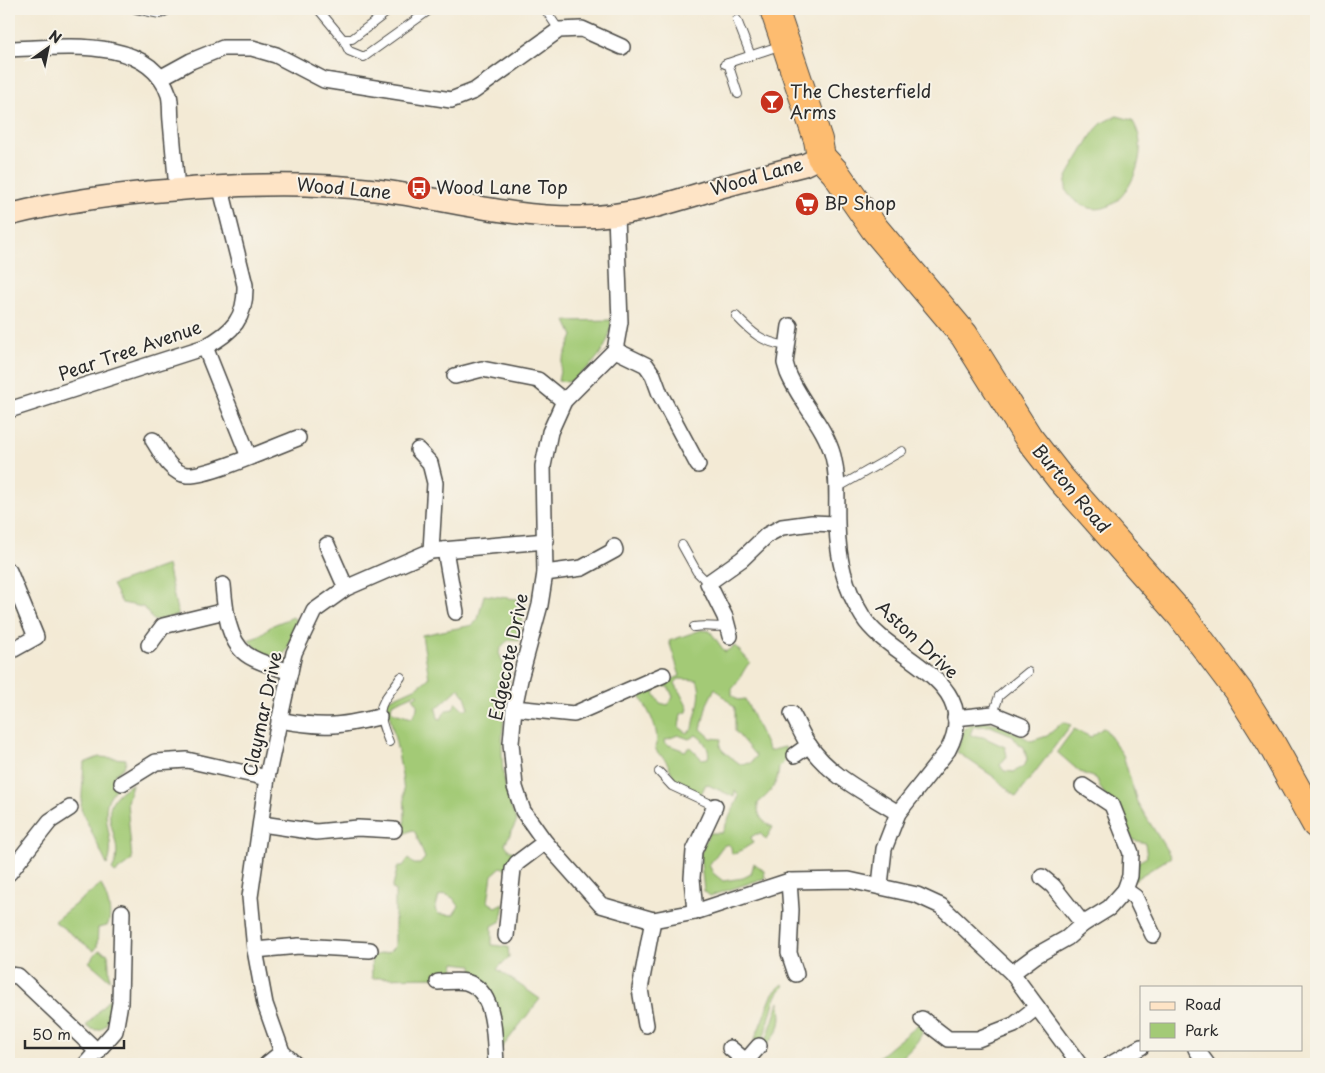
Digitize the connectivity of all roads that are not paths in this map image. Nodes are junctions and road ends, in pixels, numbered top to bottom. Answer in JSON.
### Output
{"nodes":[{"id":1,"x":136,"y":9,"type":"edge"},
{"id":2,"x":170,"y":9,"type":"edge"},
{"id":3,"x":318,"y":9,"type":"edge"},
{"id":4,"x":392,"y":9,"type":"edge"},
{"id":5,"x":431,"y":9,"type":"edge"},
{"id":6,"x":545,"y":9,"type":"edge"},
{"id":7,"x":774,"y":9,"type":"edge"},
{"id":8,"x":737,"y":20,"type":"dead end"},
{"id":9,"x":559,"y":30,"type":"junction"},
{"id":10,"x":343,"y":39,"type":"junction"},
{"id":11,"x":785,"y":44,"type":"junction"},
{"id":12,"x":622,"y":47,"type":"dead end"},
{"id":13,"x":9,"y":49,"type":"edge"},
{"id":14,"x":750,"y":56,"type":"junction"},
{"id":15,"x":160,"y":78,"type":"junction"},
{"id":16,"x":738,"y":94,"type":"dead end"},
{"id":17,"x":821,"y":157,"type":"junction"},
{"id":18,"x":220,"y":185,"type":"junction"},
{"id":19,"x":177,"y":189,"type":"junction"},
{"id":20,"x":9,"y":215,"type":"edge"},
{"id":21,"x":616,"y":215,"type":"junction"},
{"id":22,"x":736,"y":316,"type":"dead end"},
{"id":23,"x":790,"y":326,"type":"dead end"},
{"id":24,"x":787,"y":346,"type":"junction"},
{"id":25,"x":205,"y":347,"type":"junction"},
{"id":26,"x":615,"y":350,"type":"junction"},
{"id":27,"x":455,"y":376,"type":"dead end"},
{"id":28,"x":564,"y":401,"type":"junction"},
{"id":29,"x":9,"y":410,"type":"edge"},
{"id":30,"x":298,"y":438,"type":"dead end"},
{"id":31,"x":153,"y":440,"type":"dead end"},
{"id":32,"x":418,"y":450,"type":"dead end"},
{"id":33,"x":902,"y":451,"type":"dead end"},
{"id":34,"x":249,"y":457,"type":"junction"},
{"id":35,"x":698,"y":466,"type":"dead end"},
{"id":36,"x":837,"y":488,"type":"junction"},
{"id":37,"x":836,"y":524,"type":"junction"},
{"id":38,"x":546,"y":541,"type":"junction"},
{"id":39,"x":326,"y":545,"type":"dead end"},
{"id":40,"x":682,"y":545,"type":"dead end"},
{"id":41,"x":614,"y":547,"type":"dead end"},
{"id":42,"x":438,"y":551,"type":"junction"},
{"id":43,"x":9,"y":571,"type":"edge"},
{"id":44,"x":545,"y":572,"type":"junction"},
{"id":45,"x":708,"y":583,"type":"junction"},
{"id":46,"x":223,"y":585,"type":"dead end"},
{"id":47,"x":346,"y":588,"type":"junction"},
{"id":48,"x":226,"y":611,"type":"junction"},
{"id":49,"x":456,"y":612,"type":"dead end"},
{"id":50,"x":694,"y":627,"type":"dead end"},
{"id":51,"x":729,"y":631,"type":"joint"},
{"id":52,"x":149,"y":645,"type":"dead end"},
{"id":53,"x":9,"y":652,"type":"edge"},
{"id":54,"x":290,"y":672,"type":"junction"},
{"id":55,"x":1028,"y":672,"type":"dead end"},
{"id":56,"x":663,"y":675,"type":"dead end"},
{"id":57,"x":401,"y":677,"type":"dead end"},
{"id":58,"x":514,"y":708,"type":"junction"},
{"id":59,"x":792,"y":714,"type":"dead end"},
{"id":60,"x":993,"y":714,"type":"junction"},
{"id":61,"x":379,"y":717,"type":"junction"},
{"id":62,"x":955,"y":718,"type":"junction"},
{"id":63,"x":280,"y":720,"type":"junction"},
{"id":64,"x":1022,"y":726,"type":"dead end"},
{"id":65,"x":389,"y":742,"type":"dead end"},
{"id":66,"x":809,"y":746,"type":"junction"},
{"id":67,"x":795,"y":755,"type":"dead end"},
{"id":68,"x":659,"y":772,"type":"dead end"},
{"id":69,"x":267,"y":778,"type":"junction"},
{"id":70,"x":122,"y":783,"type":"dead end"},
{"id":71,"x":1083,"y":786,"type":"dead end"},
{"id":72,"x":715,"y":806,"type":"joint"},
{"id":73,"x":70,"y":808,"type":"dead end"},
{"id":74,"x":898,"y":813,"type":"junction"},
{"id":75,"x":262,"y":824,"type":"junction"},
{"id":76,"x":1316,"y":824,"type":"edge"},
{"id":77,"x":394,"y":830,"type":"dead end"},
{"id":78,"x":545,"y":842,"type":"junction"},
{"id":79,"x":9,"y":873,"type":"edge"},
{"id":80,"x":1042,"y":877,"type":"dead end"},
{"id":81,"x":789,"y":881,"type":"junction"},
{"id":82,"x":880,"y":885,"type":"junction"},
{"id":83,"x":1126,"y":890,"type":"junction"},
{"id":84,"x":122,"y":912,"type":"dead end"},
{"id":85,"x":695,"y":912,"type":"junction"},
{"id":86,"x":652,"y":920,"type":"junction"},
{"id":87,"x":1083,"y":924,"type":"junction"},
{"id":88,"x":1153,"y":935,"type":"dead end"},
{"id":89,"x":506,"y":936,"type":"dead end"},
{"id":90,"x":255,"y":950,"type":"junction"},
{"id":91,"x":370,"y":950,"type":"dead end"},
{"id":92,"x":1012,"y":973,"type":"junction"},
{"id":93,"x":796,"y":974,"type":"dead end"},
{"id":94,"x":9,"y":975,"type":"edge"},
{"id":95,"x":438,"y":982,"type":"dead end"},
{"id":96,"x":1037,"y":1007,"type":"junction"},
{"id":97,"x":922,"y":1019,"type":"dead end"},
{"id":98,"x":646,"y":1025,"type":"dead end"},
{"id":99,"x":759,"y":1046,"type":"dead end"},
{"id":100,"x":730,"y":1048,"type":"dead end"},
{"id":101,"x":1140,"y":1048,"type":"edge"},
{"id":102,"x":1197,"y":1050,"type":"edge"},
{"id":103,"x":98,"y":1052,"type":"junction"},
{"id":104,"x":282,"y":1052,"type":"junction"},
{"id":105,"x":747,"y":1063,"type":"edge"},
{"id":106,"x":86,"y":1064,"type":"edge"},
{"id":107,"x":268,"y":1064,"type":"edge"},
{"id":108,"x":295,"y":1064,"type":"edge"},
{"id":109,"x":496,"y":1064,"type":"edge"},
{"id":110,"x":1079,"y":1064,"type":"edge"},
{"id":111,"x":1111,"y":1064,"type":"edge"},
{"id":112,"x":1207,"y":1064,"type":"edge"}],
"edges":[{"from":1,"to":2,"type":"lane"},
{"from":3,"to":10,"type":"lane"},
{"from":4,"to":10,"type":"lane"},
{"from":5,"to":10,"type":"lane"},
{"from":6,"to":9,"type":"lane"},
{"from":7,"to":11,"type":"highway"},
{"from":8,"to":14,"type":"lane"},
{"from":9,"to":12,"type":"street"},
{"from":9,"to":15,"type":"street"},
{"from":11,"to":14,"type":"lane"},
{"from":11,"to":17,"type":"highway"},
{"from":13,"to":15,"type":"street"},
{"from":14,"to":16,"type":"lane"},
{"from":15,"to":19,"type":"street"},
{"from":17,"to":21,"type":"street","name":"Wood Lane"},
{"from":17,"to":76,"type":"highway","name":"Burton Road"},
{"from":18,"to":19,"type":"street","name":"Wood Lane"},
{"from":18,"to":21,"type":"street","name":"Wood Lane"},
{"from":18,"to":25,"type":"street","name":"Pear Tree Avenue"},
{"from":19,"to":20,"type":"street","name":"Wood Lane"},
{"from":21,"to":26,"type":"street"},
{"from":22,"to":24,"type":"lane"},
{"from":23,"to":24,"type":"street","name":"Aston Drive"},
{"from":24,"to":36,"type":"street","name":"Aston Drive"},
{"from":25,"to":29,"type":"street","name":"Pear Tree Avenue"},
{"from":25,"to":34,"type":"street"},
{"from":26,"to":28,"type":"street","name":"Edgecote Drive"},
{"from":26,"to":35,"type":"street"},
{"from":27,"to":28,"type":"street"},
{"from":28,"to":38,"type":"street","name":"Edgecote Drive"},
{"from":30,"to":34,"type":"street"},
{"from":31,"to":34,"type":"street"},
{"from":32,"to":42,"type":"street"},
{"from":33,"to":36,"type":"lane"},
{"from":36,"to":37,"type":"street","name":"Aston Drive"},
{"from":37,"to":45,"type":"street"},
{"from":37,"to":62,"type":"street","name":"Aston Drive"},
{"from":38,"to":42,"type":"street","name":"Claymar Drive"},
{"from":38,"to":44,"type":"street","name":"Edgecote Drive"},
{"from":39,"to":47,"type":"street"},
{"from":40,"to":45,"type":"lane"},
{"from":41,"to":44,"type":"street"},
{"from":42,"to":47,"type":"street","name":"Claymar Drive"},
{"from":42,"to":49,"type":"street"},
{"from":43,"to":53,"type":"street"},
{"from":44,"to":58,"type":"street","name":"Edgecote Drive"},
{"from":45,"to":51,"type":"street"},
{"from":46,"to":48,"type":"street"},
{"from":47,"to":54,"type":"street","name":"Claymar Drive"},
{"from":48,"to":52,"type":"street"},
{"from":48,"to":54,"type":"street"},
{"from":50,"to":51,"type":"lane"},
{"from":54,"to":63,"type":"street","name":"Claymar Drive"},
{"from":55,"to":60,"type":"lane"},
{"from":56,"to":58,"type":"street"},
{"from":57,"to":61,"type":"lane"},
{"from":58,"to":78,"type":"street","name":"Edgecote Drive"},
{"from":59,"to":66,"type":"street"},
{"from":60,"to":62,"type":"street"},
{"from":60,"to":64,"type":"street"},
{"from":61,"to":63,"type":"street"},
{"from":61,"to":65,"type":"lane"},
{"from":62,"to":74,"type":"street","name":"Aston Drive"},
{"from":63,"to":69,"type":"street","name":"Claymar Drive"},
{"from":66,"to":67,"type":"street"},
{"from":66,"to":74,"type":"street"},
{"from":68,"to":72,"type":"lane"},
{"from":69,"to":70,"type":"street"},
{"from":69,"to":75,"type":"street","name":"Claymar Drive"},
{"from":71,"to":83,"type":"street"},
{"from":72,"to":85,"type":"street"},
{"from":73,"to":79,"type":"street"},
{"from":74,"to":82,"type":"street","name":"Aston Drive"},
{"from":75,"to":77,"type":"street"},
{"from":75,"to":90,"type":"street","name":"Claymar Drive"},
{"from":78,"to":86,"type":"street","name":"Edgecote Drive"},
{"from":78,"to":89,"type":"street"},
{"from":80,"to":87,"type":"street"},
{"from":81,"to":82,"type":"street","name":"Edgecote Drive"},
{"from":81,"to":85,"type":"street","name":"Edgecote Drive"},
{"from":81,"to":93,"type":"street"},
{"from":82,"to":92,"type":"street","name":"Edgecote Drive"},
{"from":83,"to":87,"type":"street"},
{"from":83,"to":88,"type":"street"},
{"from":84,"to":103,"type":"street"},
{"from":85,"to":86,"type":"street","name":"Edgecote Drive"},
{"from":86,"to":98,"type":"street"},
{"from":87,"to":92,"type":"street"},
{"from":90,"to":91,"type":"street"},
{"from":90,"to":104,"type":"street","name":"Claymar Drive"},
{"from":92,"to":96,"type":"street","name":"Edgecote Drive"},
{"from":94,"to":103,"type":"street"},
{"from":95,"to":109,"type":"street"},
{"from":96,"to":97,"type":"street"},
{"from":96,"to":110,"type":"street","name":"Edgecote Drive"},
{"from":99,"to":105,"type":"street"},
{"from":100,"to":105,"type":"street"},
{"from":101,"to":111,"type":"street"},
{"from":102,"to":112,"type":"street"},
{"from":103,"to":106,"type":"street"},
{"from":104,"to":107,"type":"street"},
{"from":104,"to":108,"type":"street","name":"Claymar Drive"}]}
